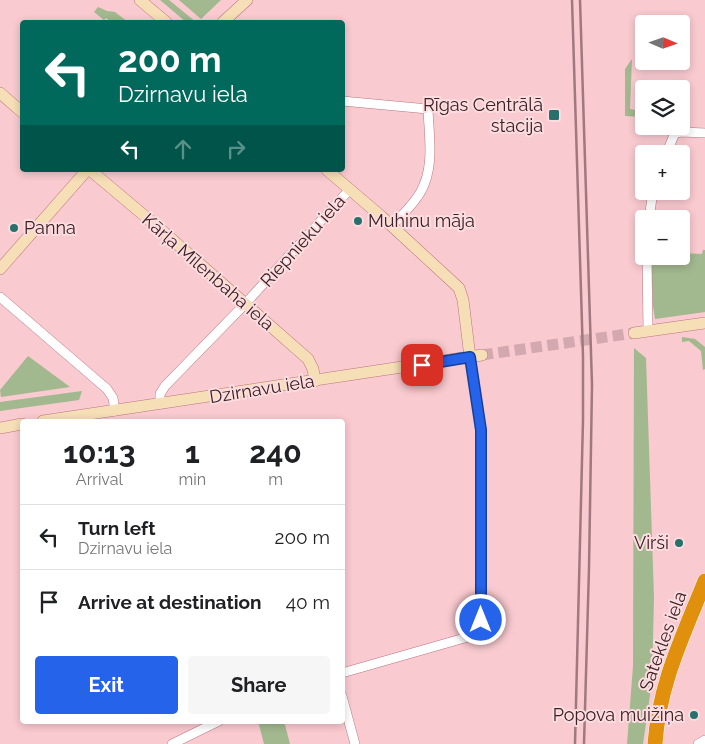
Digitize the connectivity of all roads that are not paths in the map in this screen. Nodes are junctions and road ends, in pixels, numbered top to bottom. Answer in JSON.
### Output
{"nodes":[{"id":1,"x":140,"y":0,"type":"edge"},
{"id":2,"x":247,"y":0,"type":"edge"},
{"id":3,"x":164,"y":20,"type":"edge"},
{"id":4,"x":225,"y":20,"type":"edge"},
{"id":5,"x":0,"y":92,"type":"edge"},
{"id":6,"x":345,"y":101,"type":"edge"},
{"id":7,"x":20,"y":110,"type":"edge"},
{"id":8,"x":705,"y":133,"type":"edge"},
{"id":9,"x":670,"y":145,"type":"edge"},
{"id":10,"x":87,"y":172,"type":"edge"},
{"id":11,"x":91,"y":172,"type":"edge"},
{"id":12,"x":330,"y":172,"type":"edge"},
{"id":13,"x":350,"y":189,"type":"junction"},
{"id":14,"x":392,"y":226,"type":"junction"},
{"id":15,"x":647,"y":265,"type":"edge"},
{"id":16,"x":0,"y":269,"type":"edge"},
{"id":17,"x":0,"y":297,"type":"edge"},
{"id":18,"x":245,"y":304,"type":"junction"},
{"id":19,"x":705,"y":323,"type":"edge"},
{"id":20,"x":648,"y":331,"type":"junction"},
{"id":21,"x":634,"y":333,"type":"tunnel mouth"},
{"id":22,"x":476,"y":356,"type":"junction"},
{"id":23,"x":316,"y":381,"type":"junction"},
{"id":24,"x":160,"y":404,"type":"junction"},
{"id":25,"x":115,"y":411,"type":"junction"},
{"id":26,"x":57,"y":419,"type":"edge"},
{"id":27,"x":20,"y":424,"type":"edge"},
{"id":28,"x":0,"y":428,"type":"edge"},
{"id":29,"x":705,"y":581,"type":"edge"},
{"id":30,"x":345,"y":671,"type":"edge"},
{"id":31,"x":345,"y":707,"type":"edge"},
{"id":32,"x":213,"y":724,"type":"edge"},
{"id":33,"x":705,"y":740,"type":"edge"},
{"id":34,"x":172,"y":744,"type":"edge"},
{"id":35,"x":355,"y":744,"type":"edge"},
{"id":36,"x":655,"y":744,"type":"edge"},
{"id":37,"x":698,"y":744,"type":"edge"}],
"edges":[{"from":1,"to":3,"type":"street"},
{"from":2,"to":4,"type":"street"},
{"from":5,"to":7,"type":"street"},
{"from":6,"to":14,"type":"street"},
{"from":8,"to":9,"type":"street"},
{"from":10,"to":16,"type":"street"},
{"from":11,"to":18,"type":"street","name":"Kārļa Mīlenbaha iela"},
{"from":12,"to":13,"type":"street"},
{"from":13,"to":14,"type":"street"},
{"from":13,"to":18,"type":"street","name":"Riepnieku iela"},
{"from":14,"to":22,"type":"street"},
{"from":15,"to":20,"type":"street"},
{"from":17,"to":25,"type":"street"},
{"from":18,"to":23,"type":"street","name":"Kārļa Mīlenbaha iela"},
{"from":18,"to":24,"type":"street","name":"Riepnieku iela"},
{"from":19,"to":20,"type":"street"},
{"from":20,"to":21,"type":"street"},
{"from":22,"to":23,"type":"street","name":"Dzirnavu iela"},
{"from":22,"to":30,"type":"street"},
{"from":23,"to":24,"type":"street","name":"Dzirnavu iela"},
{"from":24,"to":25,"type":"street","name":"Dzirnavu iela"},
{"from":25,"to":26,"type":"street","name":"Dzirnavu iela"},
{"from":27,"to":28,"type":"street"},
{"from":29,"to":36,"type":"highway","name":"Satekles iela"},
{"from":31,"to":35,"type":"street"},
{"from":32,"to":34,"type":"street"},
{"from":33,"to":37,"type":"street"}]}
